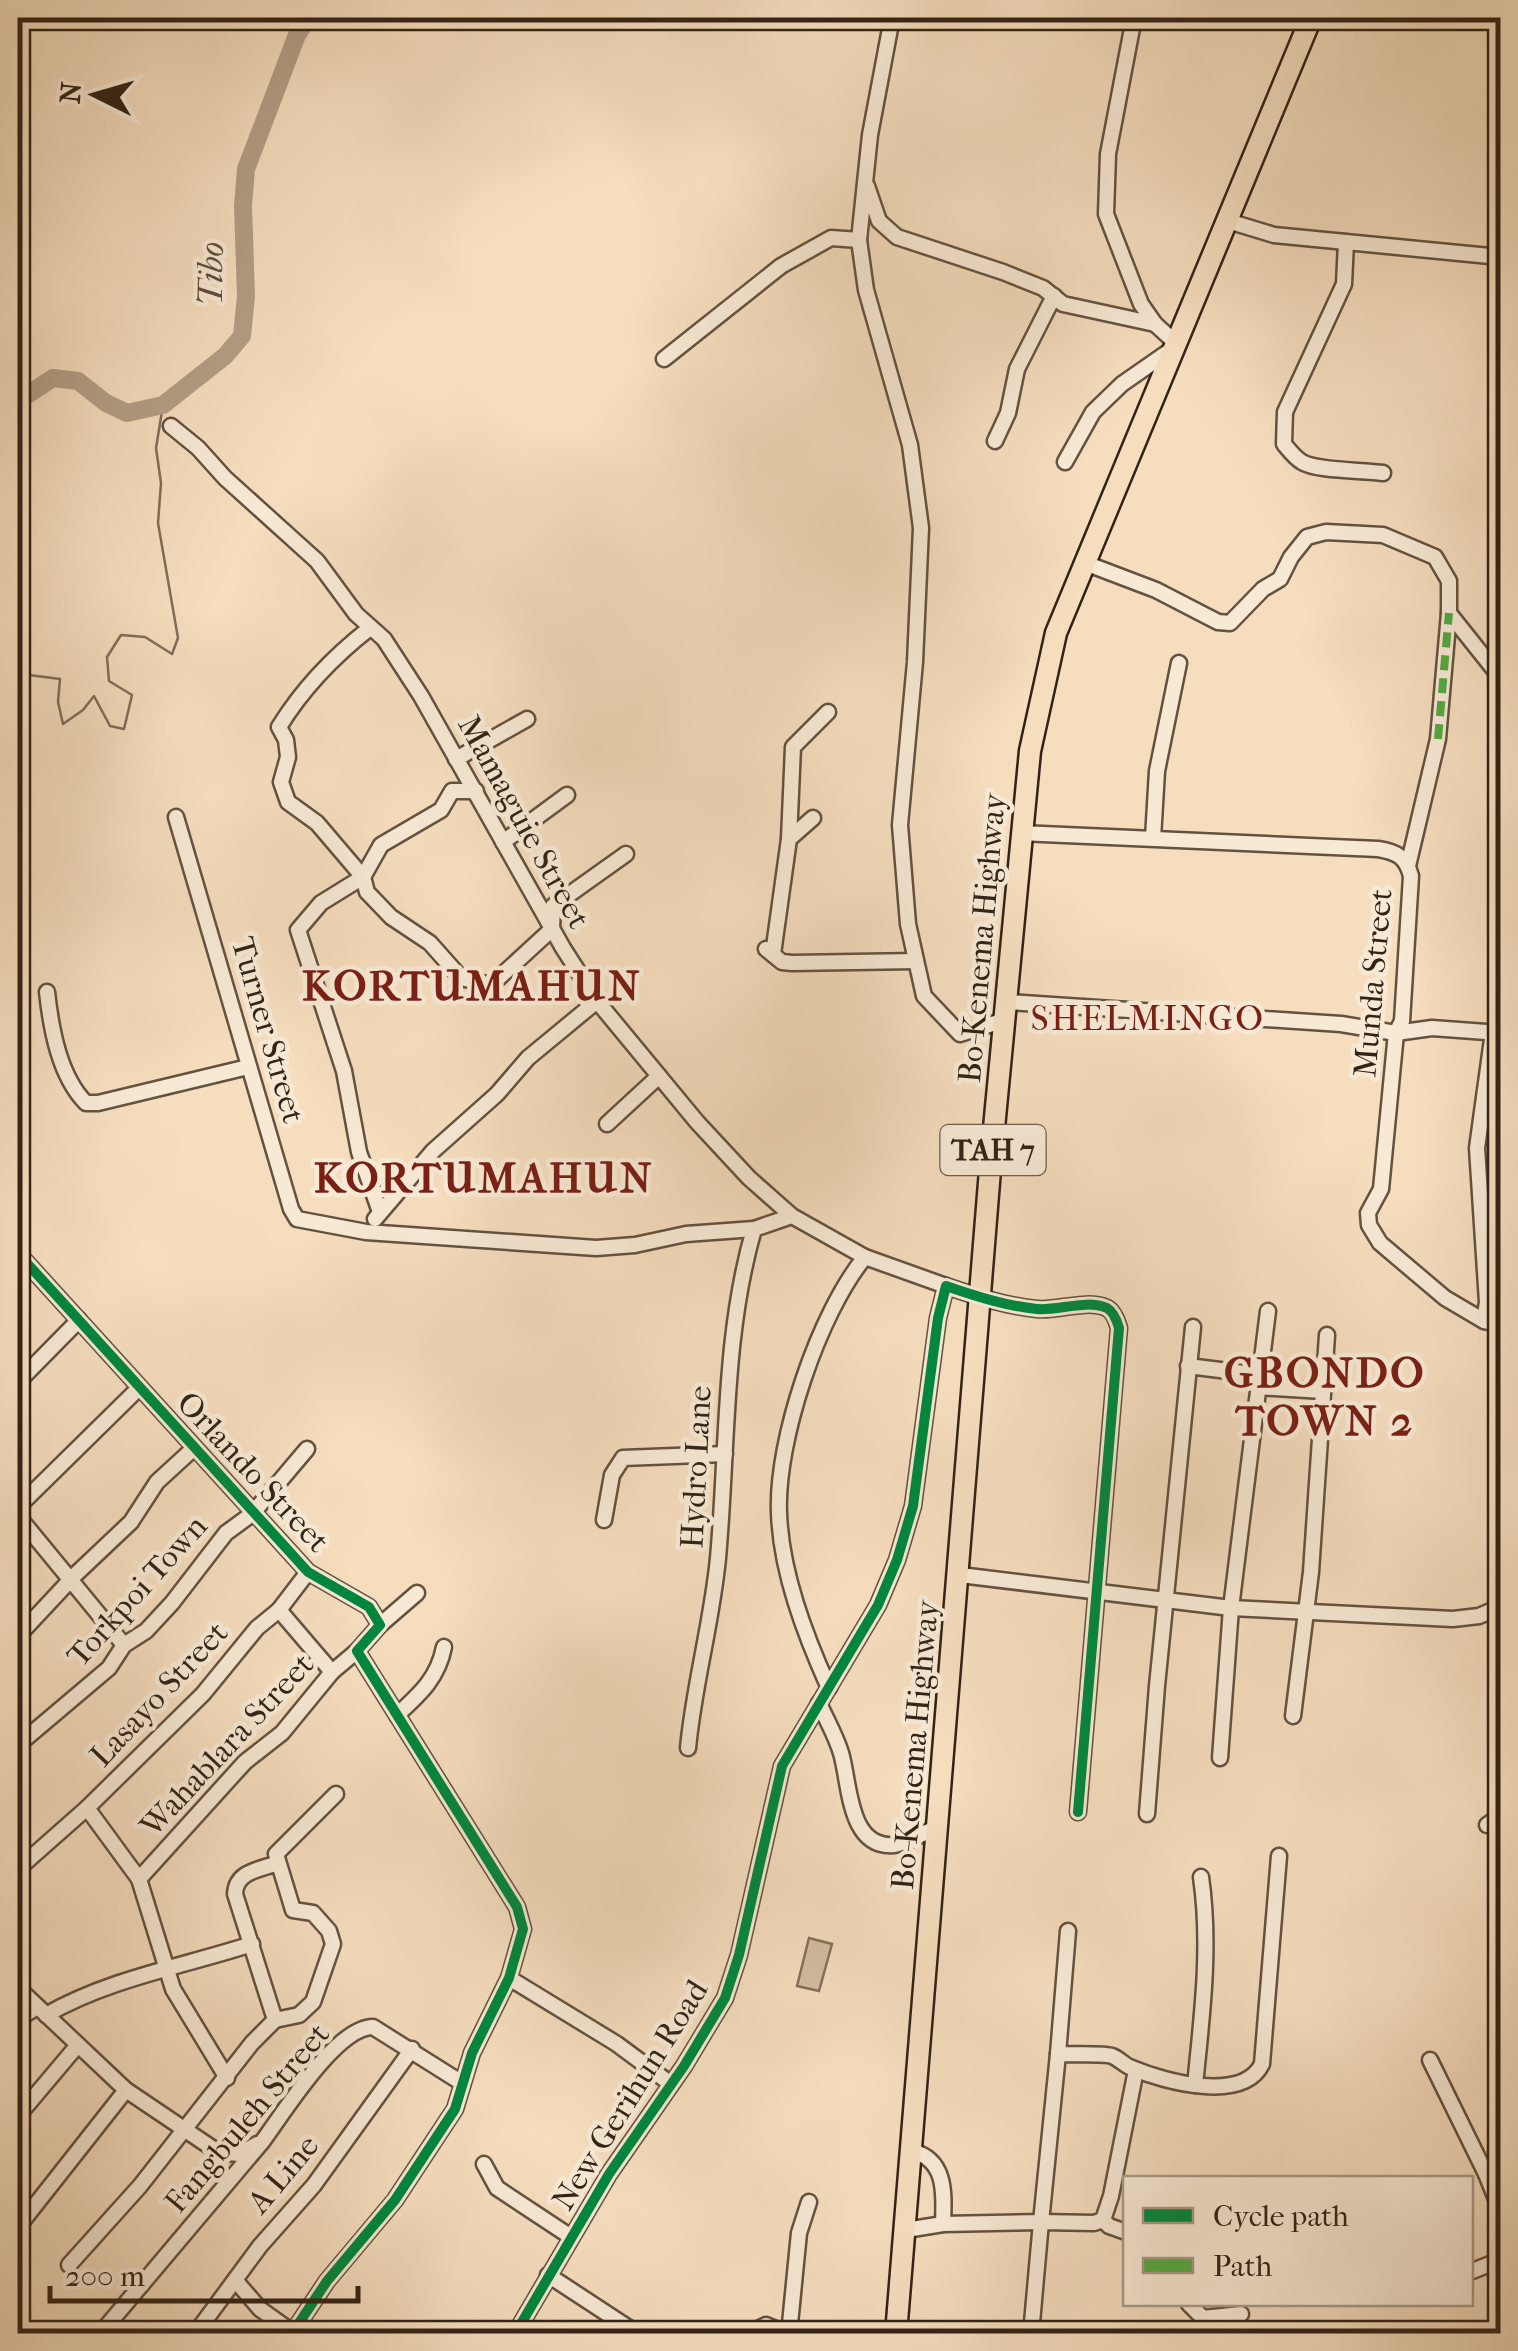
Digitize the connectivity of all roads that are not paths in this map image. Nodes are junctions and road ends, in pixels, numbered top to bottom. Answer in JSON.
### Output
{"nodes":[{"id":1,"x":892,"y":18,"type":"edge"},
{"id":2,"x":1134,"y":18,"type":"edge"},
{"id":3,"x":1311,"y":18,"type":"edge"},
{"id":4,"x":865,"y":180,"type":"junction"},
{"id":5,"x":1228,"y":221,"type":"junction"},
{"id":6,"x":860,"y":240,"type":"junction"},
{"id":7,"x":1346,"y":242,"type":"junction"},
{"id":8,"x":1500,"y":258,"type":"edge"},
{"id":9,"x":1054,"y":296,"type":"junction"},
{"id":10,"x":1155,"y":324,"type":"junction"},
{"id":11,"x":1178,"y":345,"type":"junction"},
{"id":12,"x":664,"y":359,"type":"dead end"},
{"id":13,"x":170,"y":426,"type":"dead end"},
{"id":14,"x":995,"y":441,"type":"dead end"},
{"id":15,"x":1065,"y":462,"type":"dead end"},
{"id":16,"x":1382,"y":473,"type":"dead end"},
{"id":17,"x":1085,"y":563,"type":"junction"},
{"id":18,"x":1449,"y":613,"type":"junction"},
{"id":19,"x":370,"y":628,"type":"junction"},
{"id":20,"x":1179,"y":663,"type":"dead end"},
{"id":21,"x":1500,"y":677,"type":"edge"},
{"id":22,"x":828,"y":712,"type":"dead end"},
{"id":23,"x":527,"y":719,"type":"dead end"},
{"id":24,"x":456,"y":759,"type":"junction"},
{"id":25,"x":476,"y":791,"type":"junction"},
{"id":26,"x":567,"y":795,"type":"dead end"},
{"id":27,"x":176,"y":816,"type":"dead end"},
{"id":28,"x":813,"y":818,"type":"dead end"},
{"id":29,"x":1020,"y":833,"type":"junction"},
{"id":30,"x":1153,"y":838,"type":"junction"},
{"id":31,"x":789,"y":839,"type":"junction"},
{"id":32,"x":503,"y":842,"type":"junction"},
{"id":33,"x":626,"y":854,"type":"dead end"},
{"id":34,"x":1408,"y":866,"type":"junction"},
{"id":35,"x":363,"y":877,"type":"junction"},
{"id":36,"x":552,"y":929,"type":"junction"},
{"id":37,"x":916,"y":960,"type":"junction"},
{"id":38,"x":47,"y":992,"type":"dead end"},
{"id":39,"x":597,"y":1001,"type":"junction"},
{"id":40,"x":1006,"y":1011,"type":"junction"},
{"id":41,"x":1396,"y":1032,"type":"junction"},
{"id":42,"x":1497,"y":1032,"type":"edge"},
{"id":43,"x":248,"y":1067,"type":"junction"},
{"id":44,"x":659,"y":1076,"type":"junction"},
{"id":45,"x":607,"y":1124,"type":"dead end"},
{"id":46,"x":380,"y":1212,"type":"junction"},
{"id":47,"x":792,"y":1216,"type":"junction"},
{"id":48,"x":754,"y":1229,"type":"junction"},
{"id":49,"x":366,"y":1232,"type":"junction"},
{"id":50,"x":865,"y":1256,"type":"junction"},
{"id":51,"x":21,"y":1260,"type":"edge"},
{"id":52,"x":946,"y":1286,"type":"junction"},
{"id":53,"x":980,"y":1298,"type":"junction"},
{"id":54,"x":1268,"y":1310,"type":"dead end"},
{"id":55,"x":79,"y":1320,"type":"junction"},
{"id":56,"x":1484,"y":1321,"type":"junction"},
{"id":57,"x":1500,"y":1324,"type":"edge"},
{"id":58,"x":1193,"y":1327,"type":"dead end"},
{"id":59,"x":1327,"y":1334,"type":"dead end"},
{"id":60,"x":1260,"y":1365,"type":"junction"},
{"id":61,"x":1188,"y":1366,"type":"junction"},
{"id":62,"x":18,"y":1382,"type":"edge"},
{"id":63,"x":1257,"y":1387,"type":"junction"},
{"id":64,"x":138,"y":1389,"type":"junction"},
{"id":65,"x":1323,"y":1391,"type":"junction"},
{"id":66,"x":193,"y":1449,"type":"junction"},
{"id":67,"x":307,"y":1449,"type":"dead end"},
{"id":68,"x":725,"y":1454,"type":"junction"},
{"id":69,"x":18,"y":1507,"type":"edge"},
{"id":70,"x":252,"y":1514,"type":"junction"},
{"id":71,"x":18,"y":1516,"type":"edge"},
{"id":72,"x":604,"y":1520,"type":"dead end"},
{"id":73,"x":308,"y":1572,"type":"junction"},
{"id":74,"x":960,"y":1575,"type":"junction"},
{"id":75,"x":71,"y":1579,"type":"junction"},
{"id":76,"x":1099,"y":1591,"type":"junction"},
{"id":77,"x":417,"y":1593,"type":"dead end"},
{"id":78,"x":1166,"y":1600,"type":"junction"},
{"id":79,"x":1500,"y":1607,"type":"edge"},
{"id":80,"x":1230,"y":1608,"type":"junction"},
{"id":81,"x":278,"y":1610,"type":"junction"},
{"id":82,"x":1306,"y":1610,"type":"junction"},
{"id":83,"x":380,"y":1624,"type":"junction"},
{"id":84,"x":18,"y":1636,"type":"edge"},
{"id":85,"x":124,"y":1644,"type":"junction"},
{"id":86,"x":444,"y":1647,"type":"dead end"},
{"id":87,"x":357,"y":1652,"type":"junction"},
{"id":88,"x":332,"y":1672,"type":"junction"},
{"id":89,"x":829,"y":1688,"type":"junction"},
{"id":90,"x":819,"y":1703,"type":"junction"},
{"id":91,"x":397,"y":1715,"type":"junction"},
{"id":92,"x":1293,"y":1716,"type":"dead end"},
{"id":93,"x":18,"y":1744,"type":"edge"},
{"id":94,"x":688,"y":1748,"type":"dead end"},
{"id":95,"x":1220,"y":1758,"type":"dead end"},
{"id":96,"x":336,"y":1794,"type":"dead end"},
{"id":97,"x":87,"y":1808,"type":"junction"},
{"id":98,"x":1078,"y":1812,"type":"dead end"},
{"id":99,"x":1148,"y":1814,"type":"dead end"},
{"id":100,"x":1500,"y":1816,"type":"edge"},
{"id":101,"x":1487,"y":1825,"type":"dead end"},
{"id":102,"x":937,"y":1828,"type":"junction"},
{"id":103,"x":1280,"y":1856,"type":"dead end"},
{"id":104,"x":278,"y":1863,"type":"junction"},
{"id":105,"x":18,"y":1870,"type":"edge"},
{"id":106,"x":1201,"y":1877,"type":"dead end"},
{"id":107,"x":139,"y":1879,"type":"junction"},
{"id":108,"x":1068,"y":1931,"type":"dead end"},
{"id":109,"x":252,"y":1944,"type":"junction"},
{"id":110,"x":166,"y":1968,"type":"junction"},
{"id":111,"x":509,"y":1978,"type":"junction"},
{"id":112,"x":18,"y":1988,"type":"edge"},
{"id":113,"x":42,"y":2011,"type":"junction"},
{"id":114,"x":18,"y":2019,"type":"edge"},
{"id":115,"x":275,"y":2020,"type":"junction"},
{"id":116,"x":77,"y":2046,"type":"junction"},
{"id":117,"x":412,"y":2049,"type":"junction"},
{"id":118,"x":1058,"y":2054,"type":"junction"},
{"id":119,"x":1430,"y":2060,"type":"dead end"},
{"id":120,"x":1136,"y":2070,"type":"junction"},
{"id":121,"x":227,"y":2078,"type":"junction"},
{"id":122,"x":462,"y":2083,"type":"junction"},
{"id":123,"x":671,"y":2084,"type":"junction"},
{"id":124,"x":1195,"y":2085,"type":"junction"},
{"id":125,"x":126,"y":2090,"type":"junction"},
{"id":126,"x":18,"y":2116,"type":"edge"},
{"id":127,"x":187,"y":2129,"type":"junction"},
{"id":128,"x":262,"y":2142,"type":"junction"},
{"id":129,"x":912,"y":2151,"type":"junction"},
{"id":130,"x":484,"y":2164,"type":"dead end"},
{"id":131,"x":1500,"y":2165,"type":"edge"},
{"id":132,"x":1486,"y":2174,"type":"junction"},
{"id":133,"x":809,"y":2202,"type":"dead end"},
{"id":134,"x":1500,"y":2209,"type":"edge"},
{"id":135,"x":1103,"y":2220,"type":"junction"},
{"id":136,"x":1041,"y":2222,"type":"junction"},
{"id":137,"x":944,"y":2224,"type":"junction"},
{"id":138,"x":18,"y":2228,"type":"edge"},
{"id":139,"x":906,"y":2230,"type":"junction"},
{"id":140,"x":1123,"y":2231,"type":"edge"},
{"id":141,"x":571,"y":2237,"type":"junction"},
{"id":142,"x":1500,"y":2260,"type":"edge"},
{"id":143,"x":69,"y":2265,"type":"dead end"},
{"id":144,"x":1473,"y":2271,"type":"edge"},
{"id":145,"x":548,"y":2275,"type":"junction"},
{"id":146,"x":236,"y":2280,"type":"junction"},
{"id":147,"x":1191,"y":2306,"type":"edge"},
{"id":148,"x":1240,"y":2314,"type":"dead end"},
{"id":149,"x":294,"y":2333,"type":"edge"},
{"id":150,"x":100,"y":2334,"type":"edge"},
{"id":151,"x":194,"y":2334,"type":"edge"},
{"id":152,"x":515,"y":2334,"type":"edge"},
{"id":153,"x":638,"y":2334,"type":"edge"},
{"id":154,"x":748,"y":2334,"type":"edge"},
{"id":155,"x":788,"y":2334,"type":"edge"},
{"id":156,"x":896,"y":2334,"type":"edge"},
{"id":157,"x":1031,"y":2334,"type":"edge"}],
"edges":[{"from":1,"to":4,"type":"street"},
{"from":2,"to":10,"type":"street"},
{"from":3,"to":5,"type":"highway","name":"Bo-Kenema Highway","number":"TAH 7"},
{"from":4,"to":6,"type":"street"},
{"from":4,"to":9,"type":"street"},
{"from":5,"to":7,"type":"street"},
{"from":5,"to":11,"type":"highway","name":"Bo-Kenema Highway","number":"TAH 7"},
{"from":6,"to":12,"type":"street"},
{"from":6,"to":37,"type":"street"},
{"from":7,"to":8,"type":"street"},
{"from":7,"to":16,"type":"street"},
{"from":9,"to":10,"type":"street"},
{"from":9,"to":14,"type":"street"},
{"from":10,"to":11,"type":"street"},
{"from":11,"to":15,"type":"street"},
{"from":11,"to":17,"type":"highway","name":"Bo-Kenema Highway","number":"TAH 7"},
{"from":13,"to":19,"type":"street","name":"Mamaguie Street"},
{"from":17,"to":18,"type":"street"},
{"from":17,"to":29,"type":"highway","name":"Bo-Kenema Highway","number":"TAH 7"},
{"from":18,"to":21,"type":"street"},
{"from":18,"to":34,"type":"street"},
{"from":19,"to":24,"type":"street","name":"Mamaguie Street"},
{"from":19,"to":35,"type":"street"},
{"from":20,"to":30,"type":"street"},
{"from":22,"to":31,"type":"street"},
{"from":23,"to":24,"type":"street"},
{"from":24,"to":25,"type":"street","name":"Mamaguie Street"},
{"from":25,"to":32,"type":"street","name":"Mamaguie Street"},
{"from":25,"to":35,"type":"street"},
{"from":26,"to":32,"type":"street"},
{"from":27,"to":43,"type":"street","name":"Turner Street"},
{"from":28,"to":31,"type":"street"},
{"from":29,"to":30,"type":"street","name":"Munda Street"},
{"from":29,"to":40,"type":"highway","name":"Bo-Kenema Highway","number":"TAH 7"},
{"from":30,"to":34,"type":"street","name":"Munda Street"},
{"from":31,"to":37,"type":"street"},
{"from":32,"to":36,"type":"street","name":"Mamaguie Street"},
{"from":33,"to":36,"type":"street"},
{"from":34,"to":41,"type":"street","name":"Munda Street"},
{"from":35,"to":36,"type":"street"},
{"from":35,"to":46,"type":"street"},
{"from":36,"to":39,"type":"street","name":"Mamaguie Street"},
{"from":37,"to":40,"type":"street"},
{"from":38,"to":43,"type":"street"},
{"from":39,"to":44,"type":"street","name":"Mamaguie Street"},
{"from":39,"to":46,"type":"street"},
{"from":40,"to":41,"type":"street"},
{"from":40,"to":53,"type":"highway","name":"Bo-Kenema Highway","number":"TAH 7"},
{"from":41,"to":42,"type":"street"},
{"from":41,"to":56,"type":"street","name":"Munda Street"},
{"from":42,"to":56,"type":"street"},
{"from":43,"to":49,"type":"street","name":"Turner Street"},
{"from":44,"to":45,"type":"street"},
{"from":44,"to":47,"type":"street","name":"Mamaguie Street"},
{"from":46,"to":49,"type":"street"},
{"from":47,"to":48,"type":"street"},
{"from":47,"to":50,"type":"street","name":"Mamaguie Street"},
{"from":48,"to":49,"type":"street","name":"Turner Street"},
{"from":48,"to":68,"type":"street","name":"Hydro Lane"},
{"from":50,"to":52,"type":"street","name":"Mamaguie Street"},
{"from":50,"to":89,"type":"street"},
{"from":51,"to":55,"type":"street","name":"Orlando Street"},
{"from":52,"to":53,"type":"street"},
{"from":52,"to":89,"type":"street","name":"New Gerihun Road"},
{"from":53,"to":74,"type":"highway","name":"Bo-Kenema Highway","number":"TAH 7"},
{"from":53,"to":76,"type":"street"},
{"from":54,"to":60,"type":"street"},
{"from":55,"to":62,"type":"street"},
{"from":55,"to":64,"type":"street","name":"Orlando Street"},
{"from":56,"to":57,"type":"street"},
{"from":58,"to":61,"type":"street"},
{"from":59,"to":65,"type":"street"},
{"from":60,"to":61,"type":"street"},
{"from":60,"to":63,"type":"street"},
{"from":61,"to":78,"type":"street"},
{"from":63,"to":65,"type":"street"},
{"from":63,"to":80,"type":"street"},
{"from":64,"to":66,"type":"street","name":"Orlando Street"},
{"from":64,"to":69,"type":"street"},
{"from":65,"to":82,"type":"street"},
{"from":66,"to":70,"type":"street","name":"Orlando Street"},
{"from":66,"to":75,"type":"street"},
{"from":67,"to":70,"type":"street","name":"Torkpoi Town"},
{"from":68,"to":72,"type":"street"},
{"from":68,"to":94,"type":"street","name":"Hydro Lane"},
{"from":70,"to":73,"type":"street","name":"Orlando Street"},
{"from":70,"to":85,"type":"street","name":"Torkpoi Town"},
{"from":71,"to":75,"type":"street"},
{"from":73,"to":81,"type":"street","name":"Lasayo Street"},
{"from":73,"to":83,"type":"street","name":"Orlando Street"},
{"from":74,"to":76,"type":"street"},
{"from":74,"to":102,"type":"highway","name":"Bo-Kenema Highway","number":"TAH 7"},
{"from":75,"to":84,"type":"street"},
{"from":75,"to":85,"type":"street"},
{"from":76,"to":78,"type":"street"},
{"from":76,"to":98,"type":"street"},
{"from":77,"to":83,"type":"street"},
{"from":78,"to":80,"type":"street"},
{"from":78,"to":99,"type":"street"},
{"from":79,"to":82,"type":"street"},
{"from":80,"to":82,"type":"street"},
{"from":80,"to":95,"type":"street"},
{"from":81,"to":88,"type":"street"},
{"from":81,"to":97,"type":"street","name":"Lasayo Street"},
{"from":82,"to":92,"type":"street"},
{"from":83,"to":87,"type":"street"},
{"from":85,"to":93,"type":"street","name":"Torkpoi Town"},
{"from":86,"to":91,"type":"street"},
{"from":87,"to":88,"type":"street","name":"Wahablara Street"},
{"from":87,"to":91,"type":"street"},
{"from":88,"to":107,"type":"street","name":"Wahablara Street"},
{"from":89,"to":90,"type":"street","name":"New Gerihun Road"},
{"from":90,"to":102,"type":"street"},
{"from":90,"to":123,"type":"street","name":"New Gerihun Road"},
{"from":91,"to":111,"type":"street"},
{"from":96,"to":104,"type":"street"},
{"from":97,"to":105,"type":"street","name":"Lasayo Street"},
{"from":97,"to":107,"type":"street"},
{"from":100,"to":101,"type":"street"},
{"from":102,"to":129,"type":"highway","name":"Bo-Kenema Highway","number":"TAH 7"},
{"from":103,"to":124,"type":"street"},
{"from":104,"to":109,"type":"street"},
{"from":104,"to":115,"type":"street"},
{"from":106,"to":124,"type":"street"},
{"from":107,"to":110,"type":"street"},
{"from":108,"to":118,"type":"street"},
{"from":109,"to":110,"type":"street"},
{"from":109,"to":115,"type":"street"},
{"from":110,"to":113,"type":"street"},
{"from":110,"to":121,"type":"street"},
{"from":111,"to":122,"type":"street"},
{"from":111,"to":123,"type":"street"},
{"from":112,"to":113,"type":"street"},
{"from":113,"to":114,"type":"street"},
{"from":113,"to":116,"type":"street"},
{"from":115,"to":121,"type":"street"},
{"from":116,"to":125,"type":"street"},
{"from":116,"to":126,"type":"street"},
{"from":117,"to":122,"type":"street","name":"Fangbuleh Street"},
{"from":117,"to":128,"type":"street","name":"Fangbuleh Street"},
{"from":117,"to":146,"type":"street","name":"A Line"},
{"from":118,"to":120,"type":"street"},
{"from":118,"to":136,"type":"street"},
{"from":119,"to":132,"type":"street"},
{"from":120,"to":124,"type":"street"},
{"from":120,"to":135,"type":"street"},
{"from":121,"to":127,"type":"street"},
{"from":122,"to":149,"type":"street"},
{"from":123,"to":141,"type":"street","name":"New Gerihun Road"},
{"from":125,"to":127,"type":"street"},
{"from":125,"to":138,"type":"street"},
{"from":127,"to":128,"type":"street"},
{"from":127,"to":143,"type":"street"},
{"from":128,"to":150,"type":"street","name":"Fangbuleh Street"},
{"from":129,"to":137,"type":"street"},
{"from":129,"to":139,"type":"highway","name":"Bo-Kenema Highway","number":"TAH 7"},
{"from":130,"to":141,"type":"street"},
{"from":131,"to":132,"type":"street"},
{"from":132,"to":134,"type":"street"},
{"from":133,"to":155,"type":"street"},
{"from":135,"to":136,"type":"street"},
{"from":135,"to":140,"type":"street"},
{"from":136,"to":137,"type":"street"},
{"from":136,"to":157,"type":"street"},
{"from":137,"to":139,"type":"street"},
{"from":139,"to":156,"type":"highway","name":"Bo-Kenema Highway","number":"TAH 7"},
{"from":141,"to":145,"type":"street","name":"New Gerihun Road"},
{"from":142,"to":144,"type":"street"},
{"from":145,"to":152,"type":"street","name":"New Gerihun Road"},
{"from":145,"to":153,"type":"street"},
{"from":146,"to":149,"type":"street"},
{"from":146,"to":151,"type":"street","name":"A Line"},
{"from":147,"to":148,"type":"street"},
{"from":154,"to":155,"type":"street"}]}
